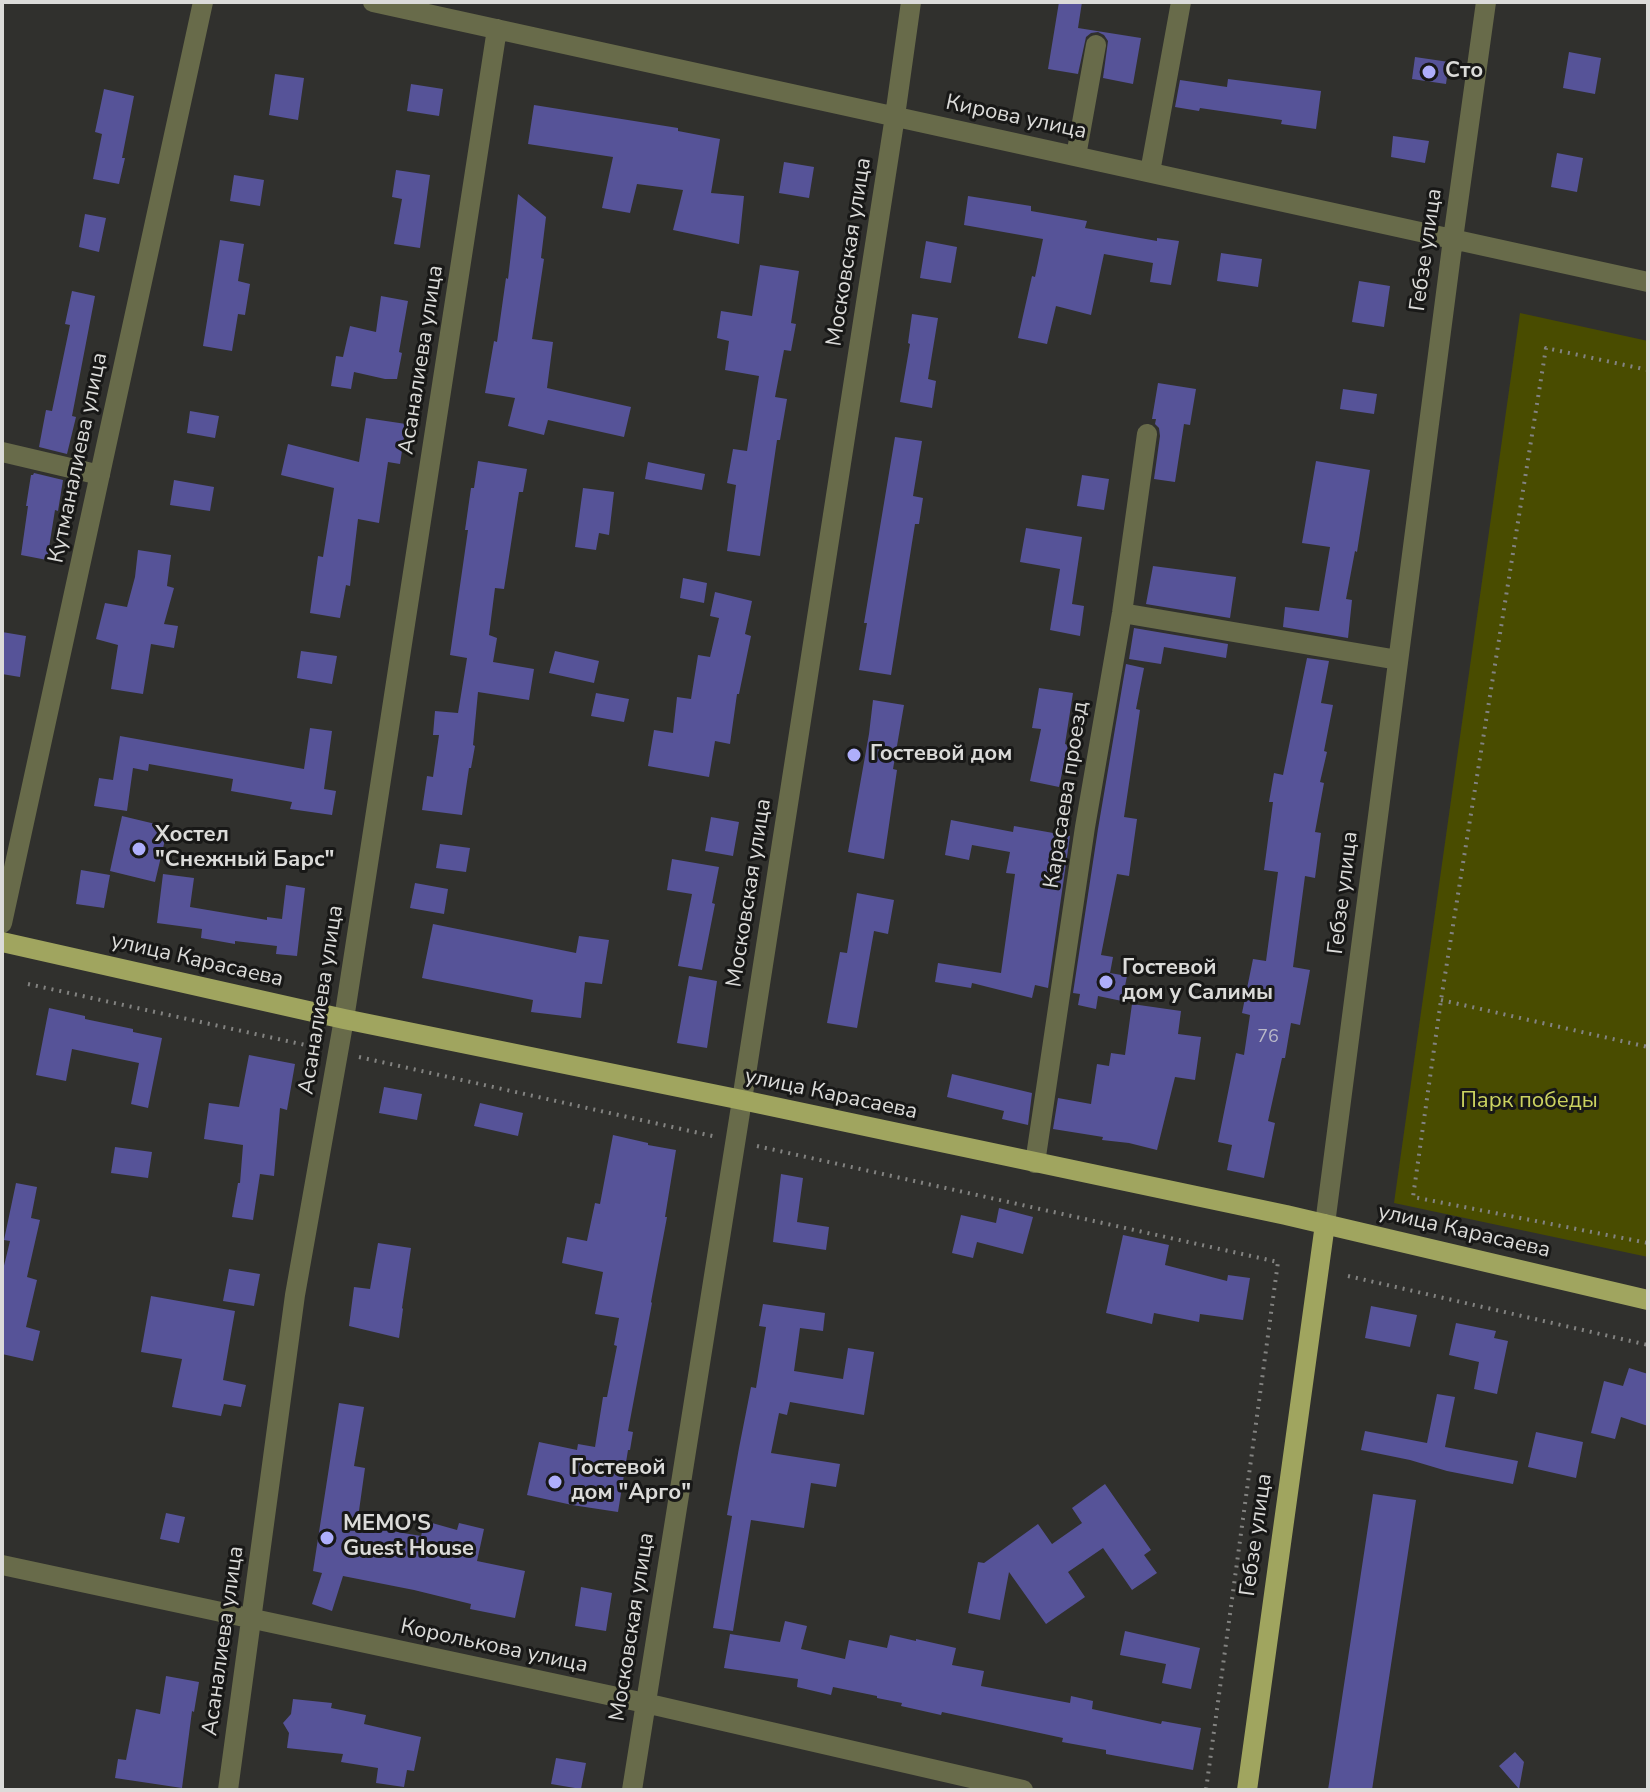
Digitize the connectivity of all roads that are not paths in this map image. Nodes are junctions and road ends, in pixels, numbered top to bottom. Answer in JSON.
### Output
{"nodes":[{"id":1,"x":203,"y":2,"type":"edge"},
{"id":2,"x":373,"y":2,"type":"edge"},
{"id":3,"x":911,"y":2,"type":"edge"},
{"id":4,"x":1181,"y":2,"type":"edge"},
{"id":5,"x":1486,"y":2,"type":"edge"},
{"id":6,"x":497,"y":29,"type":"junction"},
{"id":7,"x":1096,"y":45,"type":"dead end"},
{"id":8,"x":895,"y":116,"type":"junction"},
{"id":9,"x":1076,"y":156,"type":"junction"},
{"id":10,"x":1150,"y":172,"type":"junction"},
{"id":11,"x":1453,"y":239,"type":"junction"},
{"id":12,"x":1648,"y":282,"type":"edge"},
{"id":13,"x":1147,"y":434,"type":"dead end"},
{"id":14,"x":2,"y":452,"type":"edge"},
{"id":15,"x":100,"y":475,"type":"junction"},
{"id":16,"x":1122,"y":613,"type":"junction"},
{"id":17,"x":1398,"y":660,"type":"junction"},
{"id":18,"x":2,"y":923,"type":"edge"},
{"id":19,"x":2,"y":942,"type":"edge"},
{"id":20,"x":344,"y":1019,"type":"junction"},
{"id":21,"x":742,"y":1100,"type":"junction"},
{"id":22,"x":1035,"y":1163,"type":"junction"},
{"id":23,"x":1325,"y":1224,"type":"junction"},
{"id":24,"x":1648,"y":1300,"type":"edge"},
{"id":25,"x":2,"y":1565,"type":"edge"},
{"id":26,"x":251,"y":1620,"type":"junction"},
{"id":27,"x":645,"y":1703,"type":"junction"},
{"id":28,"x":228,"y":1790,"type":"edge"},
{"id":29,"x":632,"y":1790,"type":"edge"},
{"id":30,"x":1023,"y":1790,"type":"edge"},
{"id":31,"x":1247,"y":1790,"type":"edge"}],
"edges":[{"from":1,"to":15,"type":"street","name":"Кутманалиева улица"},
{"from":2,"to":6,"type":"street","name":"Кирова улица"},
{"from":3,"to":8,"type":"street","name":"Московская улица"},
{"from":4,"to":10,"type":"street"},
{"from":5,"to":11,"type":"street","name":"Гебзе улица"},
{"from":6,"to":8,"type":"street","name":"Кирова улица"},
{"from":6,"to":20,"type":"street","name":"Асаналиева улица"},
{"from":7,"to":9,"type":"street"},
{"from":8,"to":9,"type":"street","name":"Кирова улица"},
{"from":8,"to":21,"type":"street","name":"Московская улица"},
{"from":9,"to":10,"type":"street","name":"Кирова улица"},
{"from":10,"to":11,"type":"street","name":"Кирова улица"},
{"from":11,"to":12,"type":"street","name":"Кирова улица"},
{"from":11,"to":17,"type":"street","name":"Гебзе улица"},
{"from":13,"to":16,"type":"street","name":"Карасаева проезд"},
{"from":14,"to":15,"type":"street"},
{"from":15,"to":18,"type":"street","name":"Кутманалиева улица"},
{"from":16,"to":17,"type":"street"},
{"from":16,"to":22,"type":"street","name":"Карасаева проезд"},
{"from":17,"to":23,"type":"street","name":"Гебзе улица"},
{"from":19,"to":20,"type":"main road","name":"улица Карасаева"},
{"from":20,"to":21,"type":"main road","name":"улица Карасаева"},
{"from":20,"to":26,"type":"street","name":"Асаналиева улица"},
{"from":21,"to":22,"type":"main road","name":"улица Карасаева"},
{"from":21,"to":27,"type":"street","name":"Московская улица"},
{"from":22,"to":23,"type":"main road","name":"улица Карасаева"},
{"from":23,"to":24,"type":"main road","name":"улица Карасаева"},
{"from":23,"to":31,"type":"main road","name":"Гебзе улица"},
{"from":25,"to":26,"type":"street","name":"Королькова улица"},
{"from":26,"to":27,"type":"street","name":"Королькова улица"},
{"from":26,"to":28,"type":"street","name":"Асаналиева улица"},
{"from":27,"to":29,"type":"street","name":"Московская улица"},
{"from":27,"to":30,"type":"street","name":"Королькова улица"}]}
